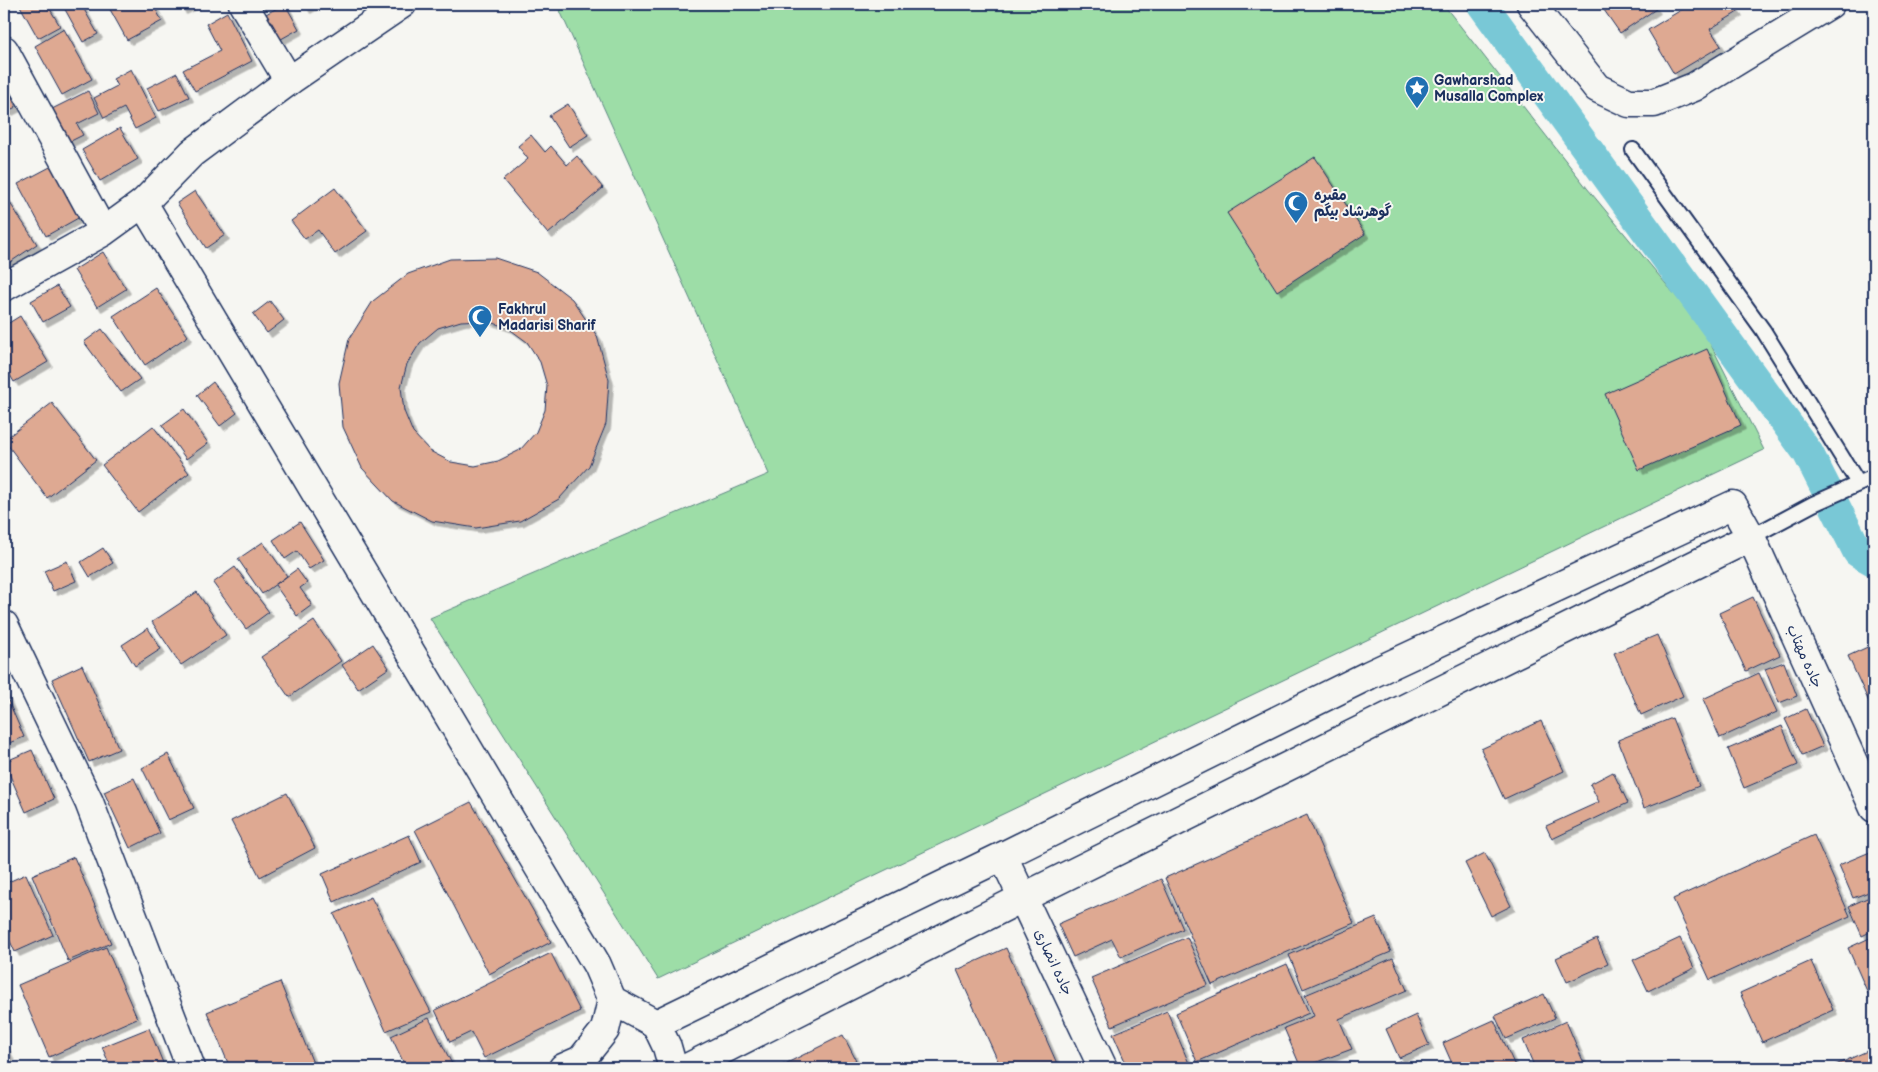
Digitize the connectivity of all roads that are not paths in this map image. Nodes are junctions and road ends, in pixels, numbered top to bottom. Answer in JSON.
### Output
{"nodes":[{"id":1,"x":243,"y":4,"type":"edge"},
{"id":2,"x":402,"y":4,"type":"edge"},
{"id":3,"x":1531,"y":4,"type":"edge"},
{"id":4,"x":1830,"y":4,"type":"edge"},
{"id":5,"x":4,"y":50,"type":"edge"},
{"id":6,"x":289,"y":81,"type":"junction"},
{"id":7,"x":1633,"y":150,"type":"dead end"},
{"id":8,"x":143,"y":203,"type":"junction"},
{"id":9,"x":103,"y":232,"type":"junction"},
{"id":10,"x":4,"y":287,"type":"edge"},
{"id":11,"x":1874,"y":478,"type":"edge"},
{"id":12,"x":1858,"y":484,"type":"junction"},
{"id":13,"x":1751,"y":537,"type":"junction"},
{"id":14,"x":4,"y":625,"type":"edge"},
{"id":15,"x":1874,"y":808,"type":"edge"},
{"id":16,"x":1004,"y":856,"type":"junction"},
{"id":17,"x":1024,"y":897,"type":"junction"},
{"id":18,"x":612,"y":1000,"type":"junction"},
{"id":19,"x":656,"y":1024,"type":"junction"},
{"id":20,"x":191,"y":1068,"type":"edge"},
{"id":21,"x":563,"y":1068,"type":"edge"},
{"id":22,"x":672,"y":1068,"type":"edge"},
{"id":23,"x":687,"y":1068,"type":"edge"},
{"id":24,"x":1104,"y":1068,"type":"edge"}],
"edges":[{"from":1,"to":6,"type":"street"},
{"from":2,"to":6,"type":"street"},
{"from":3,"to":4,"type":"street"},
{"from":5,"to":9,"type":"street"},
{"from":6,"to":8,"type":"street"},
{"from":7,"to":12,"type":"lane"},
{"from":8,"to":9,"type":"street"},
{"from":8,"to":18,"type":"street"},
{"from":9,"to":10,"type":"street"},
{"from":11,"to":12,"type":"lane"},
{"from":12,"to":13,"type":"lane"},
{"from":13,"to":15,"type":"street","name":"جاده مهتاب"},
{"from":13,"to":16,"type":"street","name":"جاده مهتاب"},
{"from":13,"to":17,"type":"street"},
{"from":14,"to":20,"type":"street"},
{"from":16,"to":17,"type":"street","name":"جاده انصاری"},
{"from":16,"to":19,"type":"street"},
{"from":17,"to":23,"type":"street"},
{"from":17,"to":24,"type":"street","name":"جاده انصاری"},
{"from":18,"to":19,"type":"street"},
{"from":18,"to":21,"type":"street"},
{"from":19,"to":22,"type":"street"}]}
